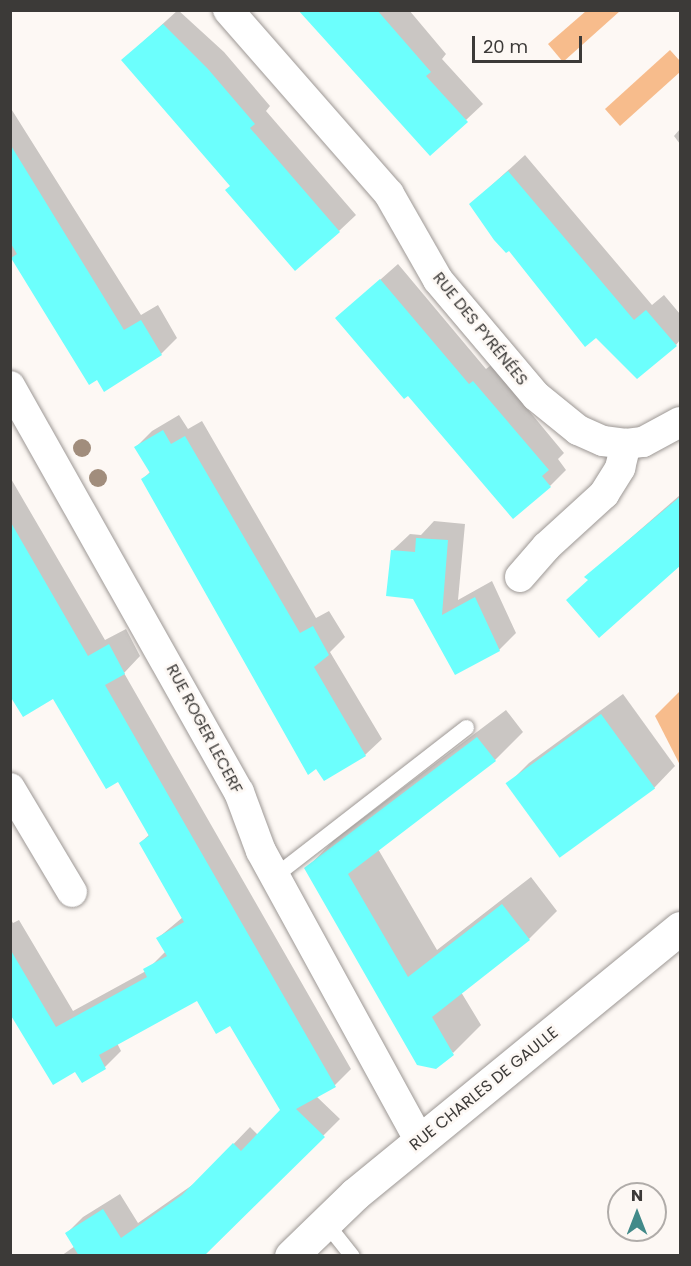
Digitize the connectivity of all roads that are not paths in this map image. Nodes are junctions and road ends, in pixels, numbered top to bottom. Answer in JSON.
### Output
{"nodes":[{"id":1,"x":228,"y":10,"type":"edge"},
{"id":2,"x":10,"y":386,"type":"edge"},
{"id":3,"x":681,"y":422,"type":"edge"},
{"id":4,"x":626,"y":444,"type":"junction"},
{"id":5,"x":520,"y":577,"type":"dead end"},
{"id":6,"x":466,"y":727,"type":"dead end"},
{"id":7,"x":10,"y":788,"type":"edge"},
{"id":8,"x":274,"y":876,"type":"junction"},
{"id":9,"x":72,"y":892,"type":"dead end"},
{"id":10,"x":681,"y":928,"type":"edge"},
{"id":11,"x":420,"y":1141,"type":"junction"},
{"id":12,"x":325,"y":1222,"type":"junction"},
{"id":13,"x":291,"y":1256,"type":"edge"},
{"id":14,"x":352,"y":1256,"type":"edge"}],
"edges":[{"from":1,"to":4,"type":"street","name":"RUE DES PYRÉNÉES"},
{"from":2,"to":8,"type":"street","name":"RUE ROGER LECERF"},
{"from":3,"to":4,"type":"street","name":"RUE DES PYRÉNÉES"},
{"from":4,"to":5,"type":"street"},
{"from":6,"to":8,"type":"lane"},
{"from":7,"to":9,"type":"street"},
{"from":8,"to":11,"type":"street","name":"RUE ROGER LECERF"},
{"from":10,"to":11,"type":"street","name":"RUE CHARLES DE GAULLE"},
{"from":11,"to":12,"type":"street","name":"RUE CHARLES DE GAULLE"},
{"from":12,"to":13,"type":"street","name":"RUE CHARLES DE GAULLE"},
{"from":12,"to":14,"type":"lane"}]}
